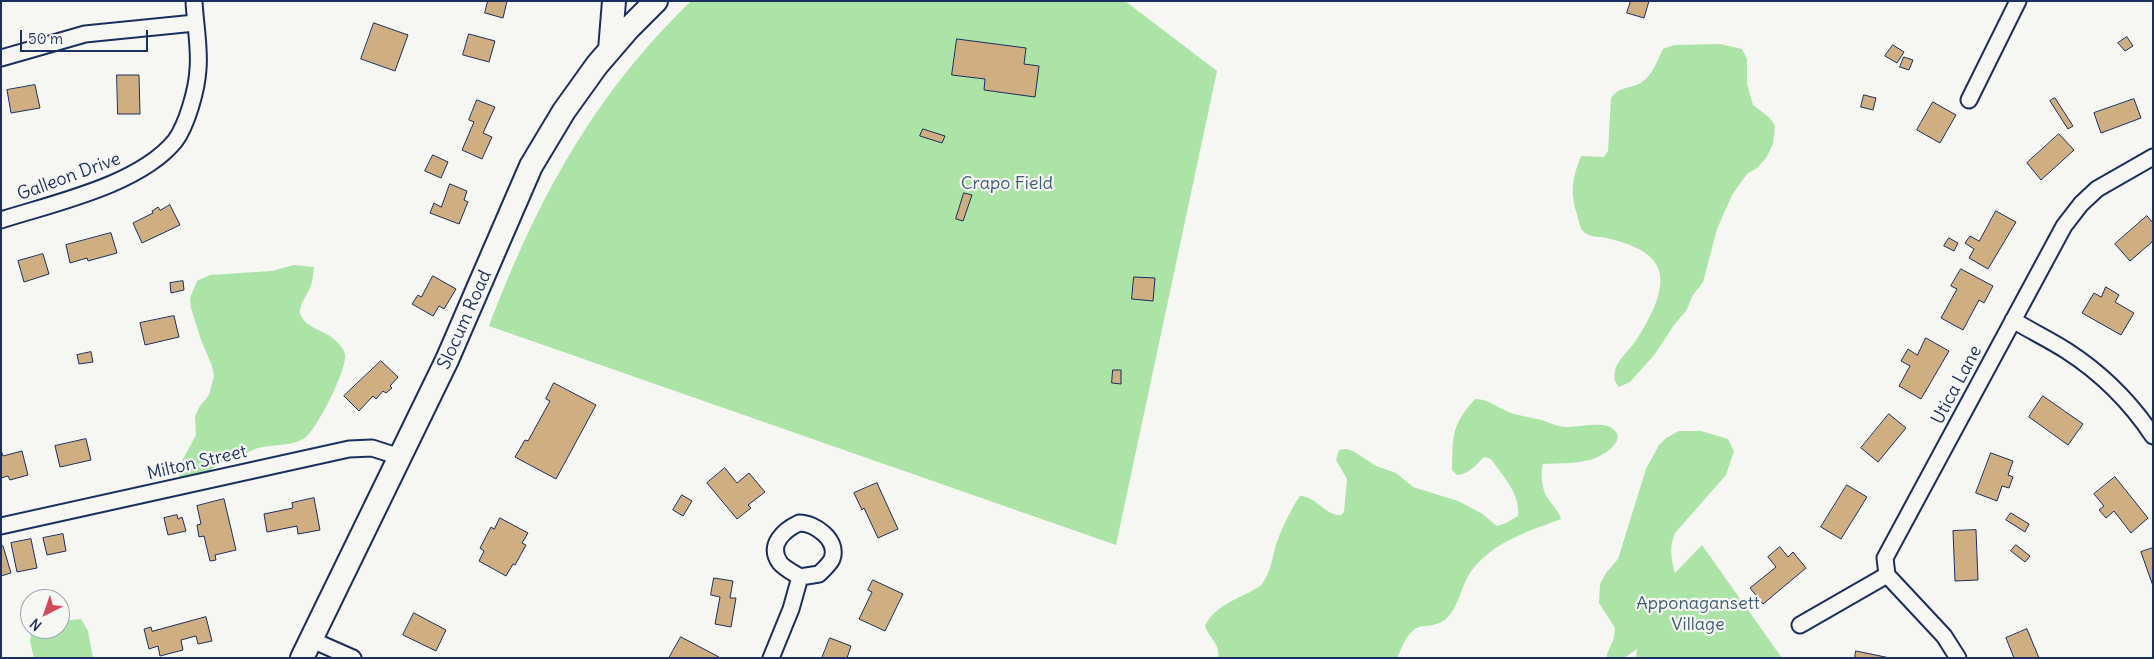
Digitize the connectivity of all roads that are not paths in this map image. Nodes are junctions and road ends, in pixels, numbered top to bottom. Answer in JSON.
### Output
{"nodes":[{"id":1,"x":194,"y":1,"type":"edge"},
{"id":2,"x":614,"y":1,"type":"edge"},
{"id":3,"x":656,"y":1,"type":"edge"},
{"id":4,"x":2018,"y":1,"type":"edge"},
{"id":5,"x":195,"y":23,"type":"junction"},
{"id":6,"x":610,"y":50,"type":"junction"},
{"id":7,"x":1,"y":58,"type":"edge"},
{"id":8,"x":1969,"y":100,"type":"dead end"},
{"id":9,"x":2153,"y":157,"type":"edge"},
{"id":10,"x":1,"y":220,"type":"edge"},
{"id":11,"x":2013,"y":320,"type":"junction"},
{"id":12,"x":2153,"y":436,"type":"edge"},
{"id":13,"x":400,"y":457,"type":"junction"},
{"id":14,"x":1,"y":526,"type":"edge"},
{"id":15,"x":1888,"y":575,"type":"junction"},
{"id":16,"x":800,"y":577,"type":"dead end"},
{"id":17,"x":1800,"y":625,"type":"dead end"},
{"id":18,"x":307,"y":649,"type":"edge"},
{"id":19,"x":353,"y":658,"type":"edge"},
{"id":20,"x":771,"y":658,"type":"edge"},
{"id":21,"x":1958,"y":658,"type":"edge"}],
"edges":[{"from":1,"to":5,"type":"street","name":"Galleon Drive"},
{"from":2,"to":6,"type":"main road"},
{"from":3,"to":6,"type":"main road","name":"Slocum Road"},
{"from":4,"to":8,"type":"street"},
{"from":5,"to":7,"type":"street"},
{"from":5,"to":10,"type":"street","name":"Galleon Drive"},
{"from":6,"to":13,"type":"main road","name":"Slocum Road"},
{"from":9,"to":11,"type":"street","name":"Utica Lane"},
{"from":11,"to":12,"type":"street"},
{"from":11,"to":15,"type":"street","name":"Utica Lane"},
{"from":13,"to":14,"type":"street","name":"Milton Street"},
{"from":13,"to":18,"type":"main road","name":"Slocum Road"},
{"from":15,"to":17,"type":"street"},
{"from":15,"to":21,"type":"street"},
{"from":16,"to":20,"type":"street"},
{"from":18,"to":19,"type":"street"}]}
